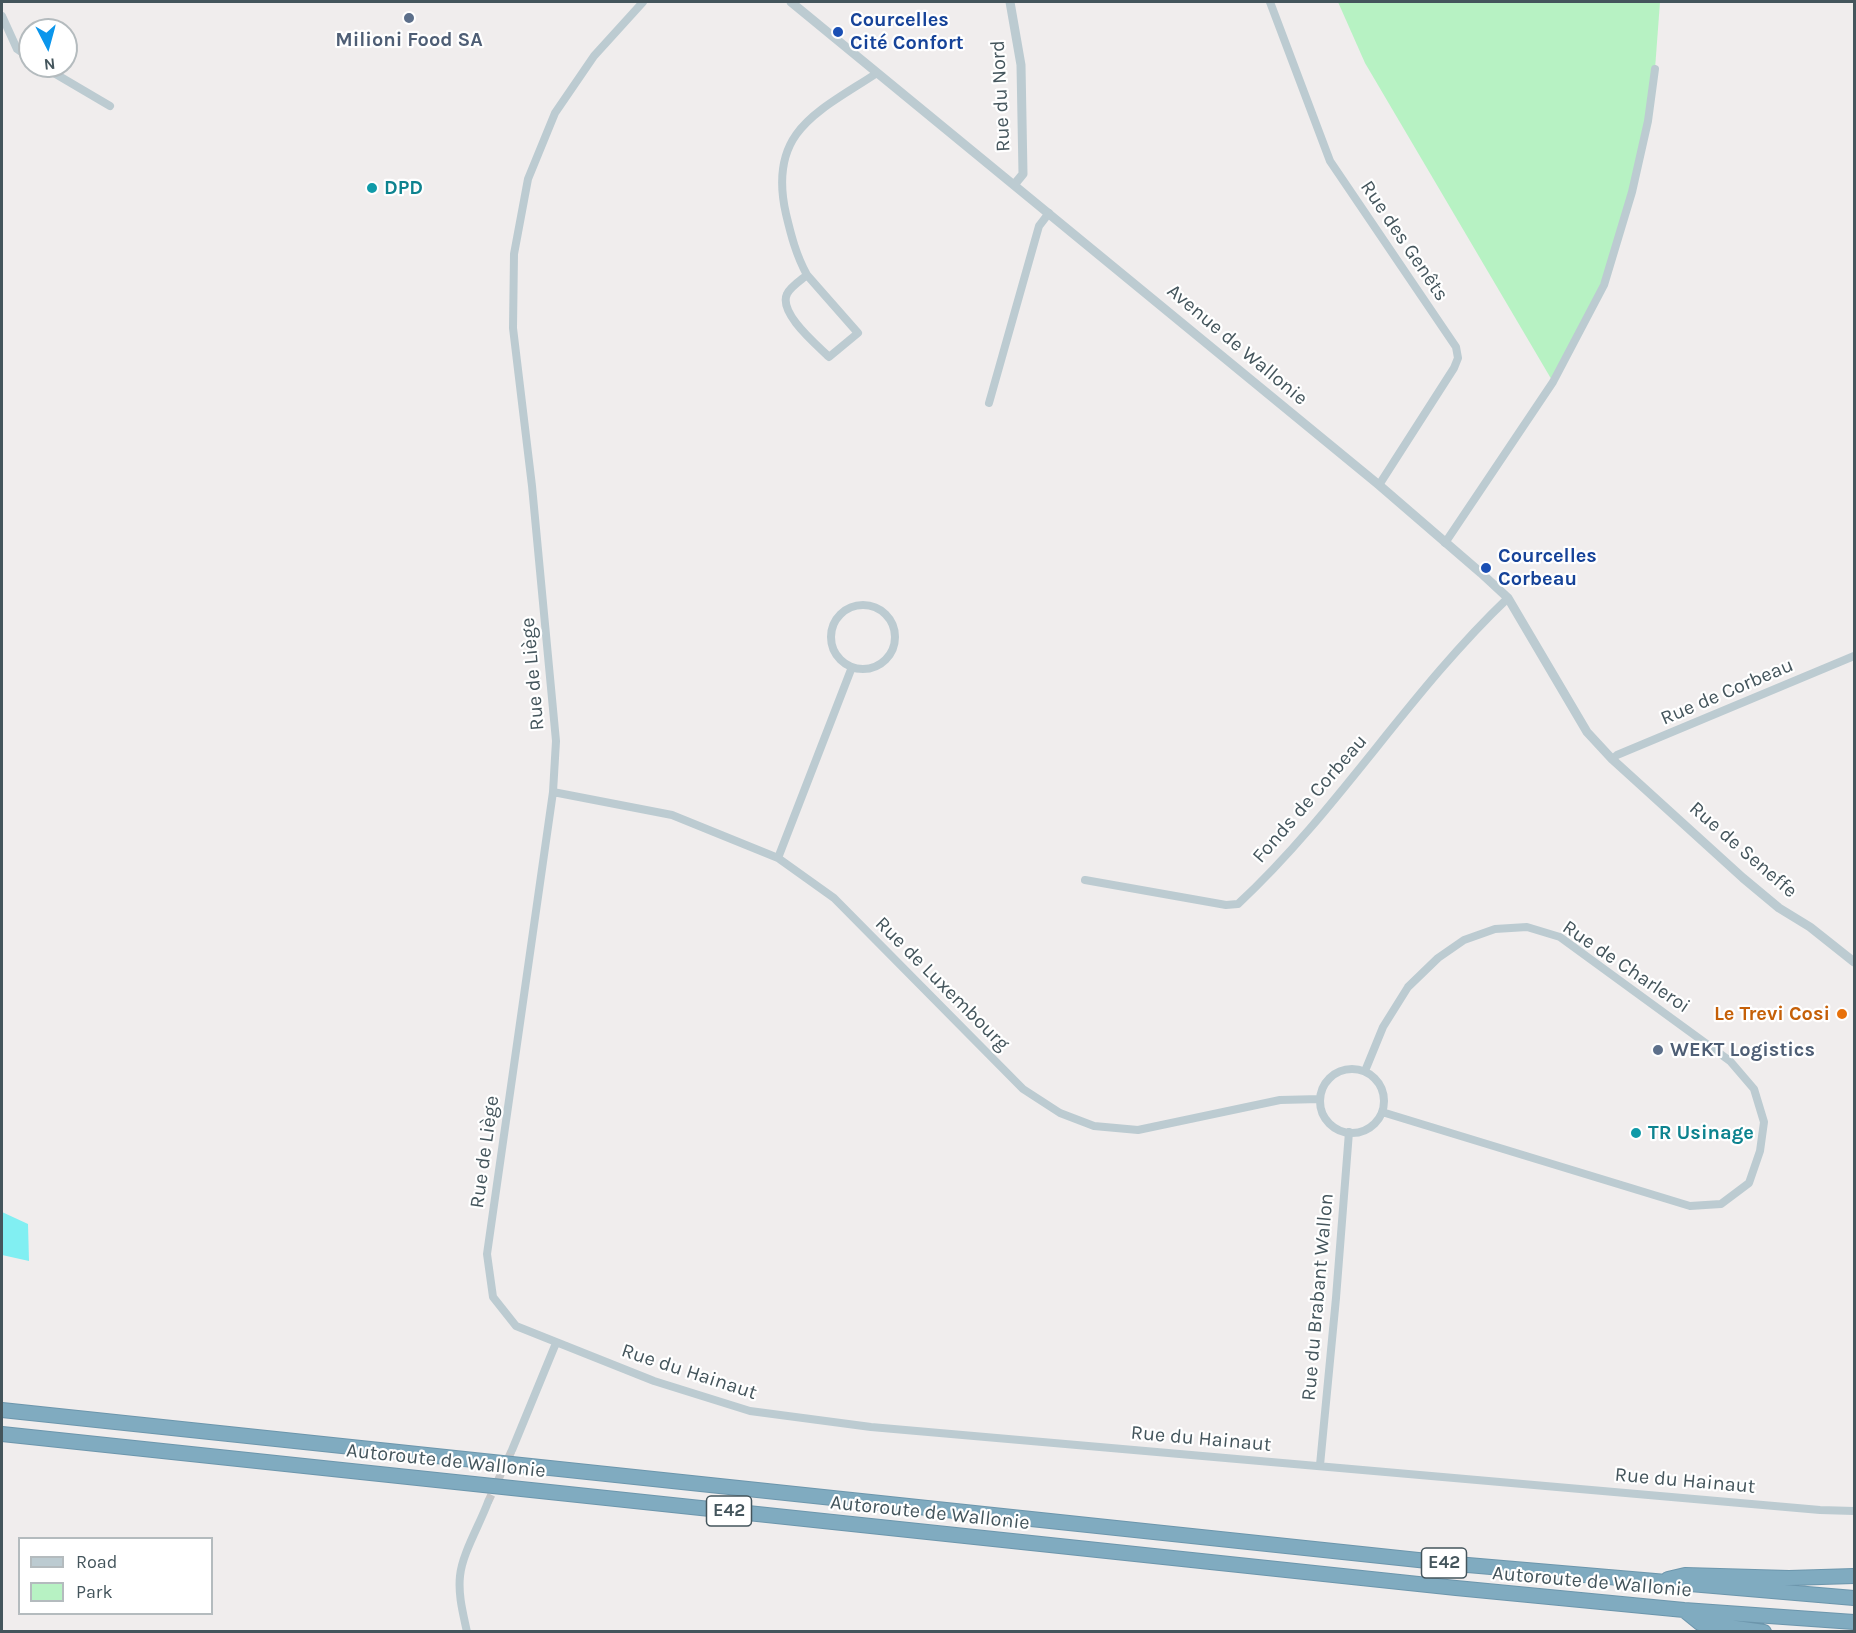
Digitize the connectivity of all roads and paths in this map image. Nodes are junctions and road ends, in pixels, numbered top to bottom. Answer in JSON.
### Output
{"nodes":[{"id":1,"x":643,"y":2,"type":"edge"},
{"id":2,"x":791,"y":2,"type":"edge"},
{"id":3,"x":1010,"y":2,"type":"edge"},
{"id":4,"x":1270,"y":2,"type":"edge"},
{"id":5,"x":2,"y":16,"type":"edge"},
{"id":6,"x":18,"y":50,"type":"edge"},
{"id":7,"x":1655,"y":69,"type":"dead end"},
{"id":8,"x":877,"y":73,"type":"junction"},
{"id":9,"x":62,"y":78,"type":"edge"},
{"id":10,"x":110,"y":106,"type":"dead end"},
{"id":11,"x":1014,"y":185,"type":"junction"},
{"id":12,"x":1049,"y":213,"type":"junction"},
{"id":13,"x":807,"y":275,"type":"junction"},
{"id":14,"x":988,"y":403,"type":"dead end"},
{"id":15,"x":1379,"y":485,"type":"junction"},
{"id":16,"x":1445,"y":543,"type":"junction"},
{"id":17,"x":1508,"y":598,"type":"junction"},
{"id":18,"x":1854,"y":656,"type":"edge"},
{"id":19,"x":852,"y":667,"type":"junction"},
{"id":20,"x":1612,"y":759,"type":"junction"},
{"id":21,"x":553,"y":792,"type":"junction"},
{"id":22,"x":778,"y":858,"type":"junction"},
{"id":23,"x":1085,"y":880,"type":"dead end"},
{"id":24,"x":1854,"y":962,"type":"edge"},
{"id":25,"x":1365,"y":1071,"type":"junction"},
{"id":26,"x":1320,"y":1099,"type":"junction"},
{"id":27,"x":1382,"y":1112,"type":"junction"},
{"id":28,"x":1349,"y":1132,"type":"junction"},
{"id":29,"x":556,"y":1343,"type":"junction"},
{"id":30,"x":2,"y":1410,"type":"edge"},
{"id":31,"x":2,"y":1434,"type":"edge"},
{"id":32,"x":512,"y":1450,"type":"tunnel mouth"},
{"id":33,"x":1320,"y":1465,"type":"junction"},
{"id":34,"x":488,"y":1502,"type":"tunnel mouth"},
{"id":35,"x":1854,"y":1511,"type":"edge"},
{"id":36,"x":1854,"y":1576,"type":"edge"},
{"id":37,"x":1655,"y":1582,"type":"junction"},
{"id":38,"x":1854,"y":1598,"type":"edge"},
{"id":39,"x":1684,"y":1610,"type":"junction"},
{"id":40,"x":1854,"y":1622,"type":"edge"},
{"id":41,"x":467,"y":1632,"type":"edge"},
{"id":42,"x":1764,"y":1632,"type":"edge"}],
"edges":[{"from":1,"to":21,"type":"street","name":"Rue de Liège"},
{"from":2,"to":8,"type":"street","name":"Avenue de Wallonie"},
{"from":3,"to":11,"type":"street","name":"Rue du Nord"},
{"from":4,"to":15,"type":"street","name":"Rue des Genêts"},
{"from":5,"to":6,"type":"street"},
{"from":7,"to":16,"type":"street"},
{"from":8,"to":11,"type":"street","name":"Avenue de Wallonie"},
{"from":8,"to":13,"type":"street"},
{"from":9,"to":10,"type":"street"},
{"from":11,"to":12,"type":"street","name":"Avenue de Wallonie"},
{"from":12,"to":14,"type":"street"},
{"from":12,"to":15,"type":"street","name":"Avenue de Wallonie"},
{"from":13,"to":13,"type":"street"},
{"from":15,"to":16,"type":"street","name":"Avenue de Wallonie"},
{"from":16,"to":17,"type":"street","name":"Avenue de Wallonie"},
{"from":17,"to":20,"type":"street","name":"Avenue de Wallonie"},
{"from":17,"to":23,"type":"street","name":"Fonds de Corbeau"},
{"from":18,"to":20,"type":"street","name":"Rue de Corbeau"},
{"from":19,"to":19,"type":"street"},
{"from":19,"to":22,"type":"street"},
{"from":20,"to":24,"type":"street","name":"Rue de Seneffe"},
{"from":21,"to":22,"type":"street","name":"Rue de Luxembourg"},
{"from":21,"to":29,"type":"street","name":"Rue de Liège"},
{"from":22,"to":26,"type":"street","name":"Rue de Luxembourg"},
{"from":25,"to":26,"type":"street"},
{"from":25,"to":27,"type":"street"},
{"from":25,"to":27,"type":"street","name":"Rue de Charleroi"},
{"from":26,"to":28,"type":"street"},
{"from":27,"to":28,"type":"street"},
{"from":28,"to":33,"type":"street","name":"Rue du Brabant Wallon"},
{"from":29,"to":32,"type":"street"},
{"from":29,"to":33,"type":"street","name":"Rue du Hainaut"},
{"from":30,"to":37,"type":"highway","name":"Autoroute de Wallonie","number":"E42"},
{"from":31,"to":39,"type":"highway","name":"Autoroute de Wallonie","number":"E42"},
{"from":33,"to":35,"type":"street","name":"Rue du Hainaut"},
{"from":34,"to":41,"type":"street"},
{"from":36,"to":37,"type":"highway"},
{"from":37,"to":38,"type":"highway","name":"Autoroute de Wallonie","number":"E42"},
{"from":39,"to":40,"type":"highway","name":"Autoroute de Wallonie","number":"E42"},
{"from":39,"to":42,"type":"highway"}]}
